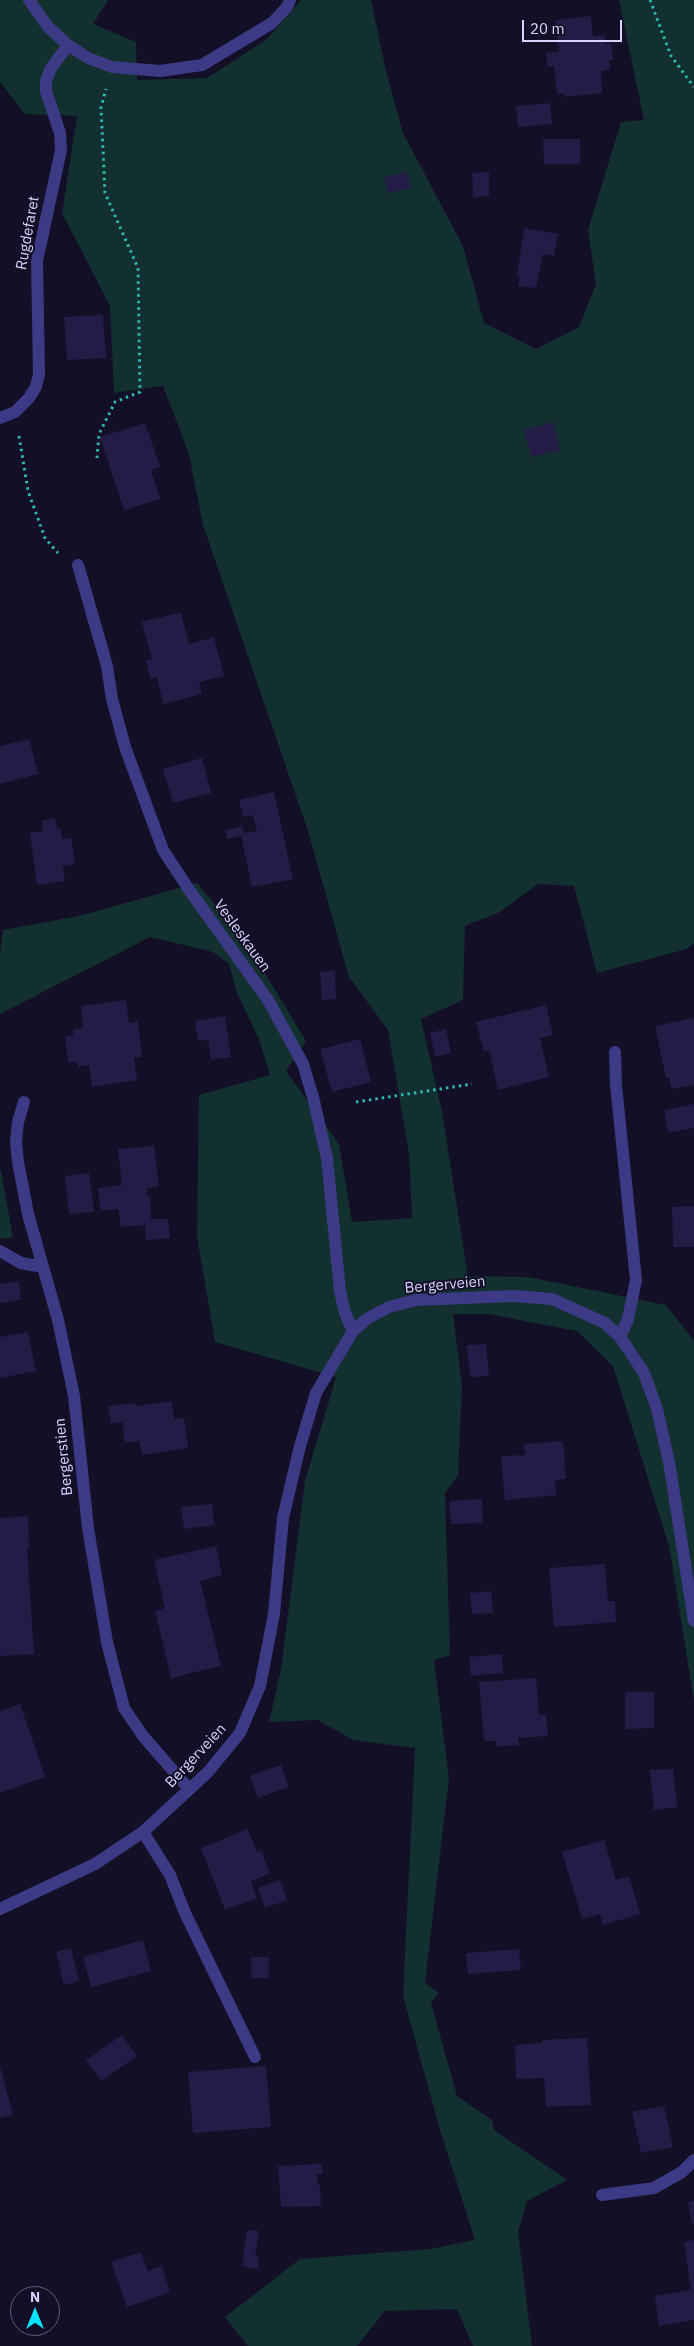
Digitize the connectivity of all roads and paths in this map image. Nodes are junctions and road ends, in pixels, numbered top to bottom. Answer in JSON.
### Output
{"nodes":[{"id":1,"x":29,"y":0,"type":"edge"},
{"id":2,"x":290,"y":0,"type":"edge"},
{"id":3,"x":650,"y":0,"type":"edge"},
{"id":4,"x":68,"y":45,"type":"junction"},
{"id":5,"x":112,"y":67,"type":"junction"},
{"id":6,"x":694,"y":88,"type":"edge"},
{"id":7,"x":15,"y":412,"type":"junction"},
{"id":8,"x":0,"y":418,"type":"edge"},
{"id":9,"x":97,"y":458,"type":"dead end"},
{"id":10,"x":78,"y":565,"type":"joint"},
{"id":11,"x":615,"y":1052,"type":"dead end"},
{"id":12,"x":472,"y":1084,"type":"dead end"},
{"id":13,"x":24,"y":1102,"type":"dead end"},
{"id":14,"x":356,"y":1102,"type":"dead end"},
{"id":15,"x":0,"y":1251,"type":"edge"},
{"id":16,"x":43,"y":1267,"type":"junction"},
{"id":17,"x":353,"y":1331,"type":"junction"},
{"id":18,"x":620,"y":1337,"type":"junction"},
{"id":19,"x":694,"y":1621,"type":"edge"},
{"id":20,"x":189,"y":1789,"type":"junction"},
{"id":21,"x":143,"y":1832,"type":"junction"},
{"id":22,"x":0,"y":1909,"type":"edge"},
{"id":23,"x":255,"y":2057,"type":"dead end"},
{"id":24,"x":694,"y":2160,"type":"edge"},
{"id":25,"x":602,"y":2195,"type":"dead end"}],
"edges":[{"from":1,"to":4,"type":"street"},
{"from":2,"to":5,"type":"street"},
{"from":3,"to":6,"type":"path"},
{"from":4,"to":5,"type":"street"},
{"from":4,"to":7,"type":"street","name":"Rugdefaret"},
{"from":5,"to":9,"type":"path"},
{"from":7,"to":8,"type":"street","name":"Rugdefaret"},
{"from":7,"to":10,"type":"path"},
{"from":10,"to":17,"type":"street","name":"Vesleskauen"},
{"from":11,"to":18,"type":"street"},
{"from":12,"to":14,"type":"path"},
{"from":13,"to":16,"type":"street","name":"Bergerstien"},
{"from":15,"to":16,"type":"street"},
{"from":16,"to":20,"type":"street","name":"Bergerstien"},
{"from":17,"to":18,"type":"street","name":"Bergerveien"},
{"from":17,"to":20,"type":"street","name":"Bergerveien"},
{"from":18,"to":19,"type":"street","name":"Bergerveien"},
{"from":20,"to":21,"type":"street","name":"Bergerveien"},
{"from":21,"to":22,"type":"street","name":"Bergerveien"},
{"from":21,"to":23,"type":"street"},
{"from":24,"to":25,"type":"street"}]}
